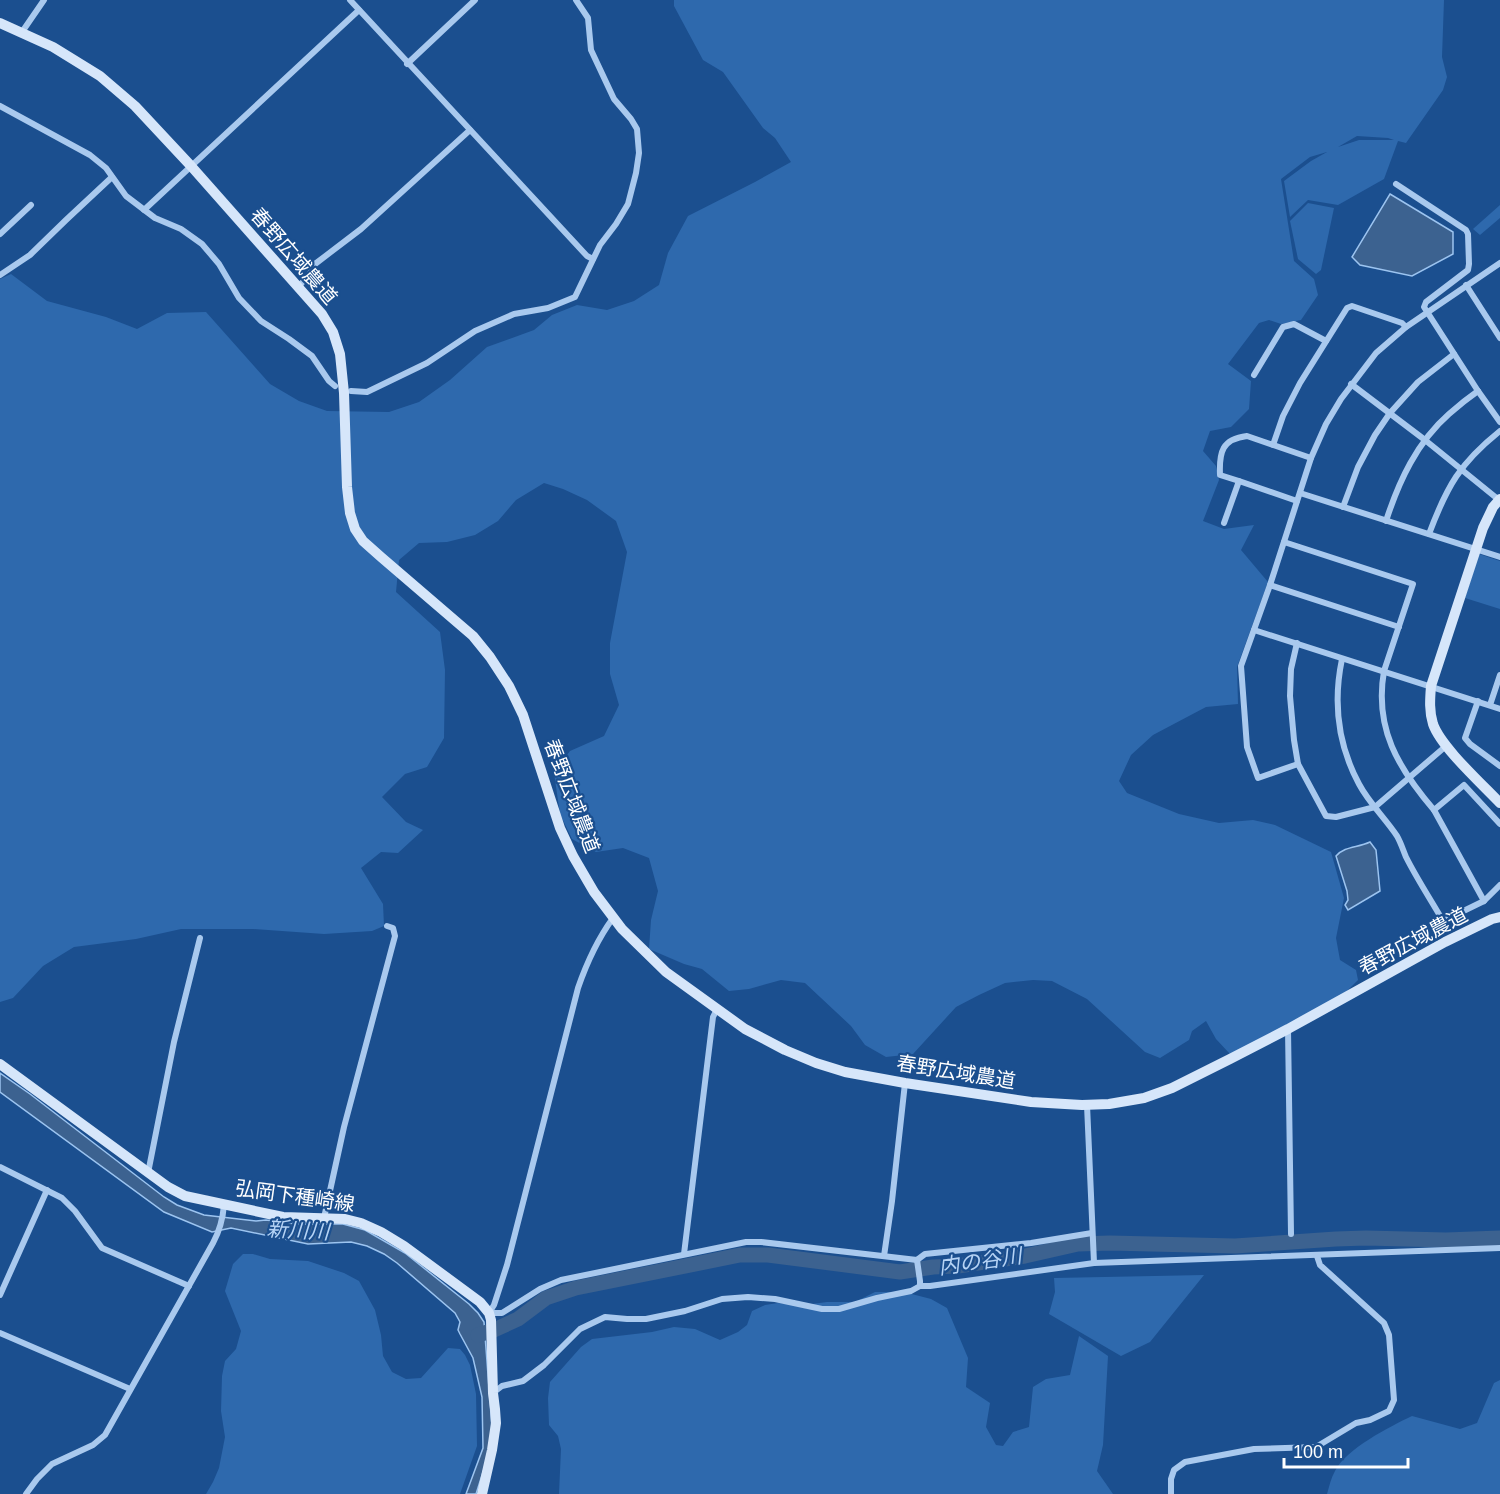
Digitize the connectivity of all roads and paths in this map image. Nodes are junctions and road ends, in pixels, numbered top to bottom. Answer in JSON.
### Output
{"nodes":[{"id":1,"x":44,"y":0,"type":"edge"},
{"id":2,"x":350,"y":0,"type":"edge"},
{"id":3,"x":475,"y":0,"type":"edge"},
{"id":4,"x":576,"y":0,"type":"edge"},
{"id":5,"x":359,"y":10,"type":"junction"},
{"id":6,"x":0,"y":23,"type":"edge"},
{"id":7,"x":22,"y":32,"type":"junction"},
{"id":8,"x":407,"y":63,"type":"junction"},
{"id":9,"x":0,"y":106,"type":"edge"},
{"id":10,"x":470,"y":130,"type":"junction"},
{"id":11,"x":190,"y":166,"type":"junction"},
{"id":12,"x":112,"y":177,"type":"junction"},
{"id":13,"x":1396,"y":184,"type":"dead end"},
{"id":14,"x":31,"y":205,"type":"dead end"},
{"id":15,"x":144,"y":210,"type":"junction"},
{"id":16,"x":0,"y":234,"type":"edge"},
{"id":17,"x":593,"y":259,"type":"junction"},
{"id":18,"x":1500,"y":263,"type":"edge"},
{"id":19,"x":0,"y":275,"type":"edge"},
{"id":20,"x":1466,"y":285,"type":"junction"},
{"id":21,"x":299,"y":286,"type":"junction"},
{"id":22,"x":1427,"y":312,"type":"junction"},
{"id":23,"x":1406,"y":327,"type":"junction"},
{"id":24,"x":1500,"y":338,"type":"edge"},
{"id":25,"x":1326,"y":341,"type":"junction"},
{"id":26,"x":1454,"y":354,"type":"junction"},
{"id":27,"x":1254,"y":375,"type":"dead end"},
{"id":28,"x":1351,"y":384,"type":"junction"},
{"id":29,"x":335,"y":386,"type":"dead end"},
{"id":30,"x":351,"y":391,"type":"dead end"},
{"id":31,"x":1478,"y":391,"type":"junction"},
{"id":32,"x":1390,"y":413,"type":"junction"},
{"id":33,"x":1500,"y":423,"type":"edge"},
{"id":34,"x":1500,"y":431,"type":"edge"},
{"id":35,"x":1425,"y":440,"type":"junction"},
{"id":36,"x":1273,"y":445,"type":"junction"},
{"id":37,"x":1311,"y":458,"type":"junction"},
{"id":38,"x":1461,"y":469,"type":"junction"},
{"id":39,"x":1239,"y":481,"type":"junction"},
{"id":40,"x":1300,"y":493,"type":"junction"},
{"id":41,"x":1499,"y":500,"type":"edge"},
{"id":42,"x":1297,"y":501,"type":"junction"},
{"id":43,"x":1343,"y":507,"type":"junction"},
{"id":44,"x":1386,"y":521,"type":"junction"},
{"id":45,"x":1224,"y":523,"type":"dead end"},
{"id":46,"x":1429,"y":534,"type":"junction"},
{"id":47,"x":1284,"y":542,"type":"junction"},
{"id":48,"x":1476,"y":550,"type":"junction"},
{"id":49,"x":1500,"y":557,"type":"edge"},
{"id":50,"x":1270,"y":585,"type":"junction"},
{"id":51,"x":1398,"y":627,"type":"junction"},
{"id":52,"x":1254,"y":630,"type":"junction"},
{"id":53,"x":1297,"y":643,"type":"junction"},
{"id":54,"x":1342,"y":659,"type":"junction"},
{"id":55,"x":1384,"y":671,"type":"junction"},
{"id":56,"x":1500,"y":675,"type":"edge"},
{"id":57,"x":1431,"y":686,"type":"junction"},
{"id":58,"x":1478,"y":701,"type":"junction"},
{"id":59,"x":1490,"y":705,"type":"junction"},
{"id":60,"x":1500,"y":709,"type":"edge"},
{"id":61,"x":1446,"y":746,"type":"junction"},
{"id":62,"x":1298,"y":764,"type":"junction"},
{"id":63,"x":1500,"y":766,"type":"edge"},
{"id":64,"x":1410,"y":778,"type":"junction"},
{"id":65,"x":1500,"y":803,"type":"edge"},
{"id":66,"x":1375,"y":807,"type":"junction"},
{"id":67,"x":1434,"y":810,"type":"junction"},
{"id":68,"x":1500,"y":824,"type":"edge"},
{"id":69,"x":1500,"y":885,"type":"edge"},
{"id":70,"x":1484,"y":901,"type":"junction"},
{"id":71,"x":1500,"y":917,"type":"edge"},
{"id":72,"x":613,"y":918,"type":"junction"},
{"id":73,"x":387,"y":926,"type":"dead end"},
{"id":74,"x":200,"y":938,"type":"dead end"},
{"id":75,"x":717,"y":1009,"type":"junction"},
{"id":76,"x":1288,"y":1029,"type":"junction"},
{"id":77,"x":0,"y":1064,"type":"edge"},
{"id":78,"x":905,"y":1083,"type":"junction"},
{"id":79,"x":1087,"y":1105,"type":"junction"},
{"id":80,"x":0,"y":1167,"type":"edge"},
{"id":81,"x":148,"y":1174,"type":"junction"},
{"id":82,"x":47,"y":1190,"type":"junction"},
{"id":83,"x":224,"y":1208,"type":"junction"},
{"id":84,"x":324,"y":1218,"type":"junction"},
{"id":85,"x":1292,"y":1234,"type":"dead end"},
{"id":86,"x":1092,"y":1235,"type":"junction"},
{"id":87,"x":1500,"y":1248,"type":"edge"},
{"id":88,"x":684,"y":1254,"type":"junction"},
{"id":89,"x":884,"y":1256,"type":"junction"},
{"id":90,"x":1317,"y":1256,"type":"junction"},
{"id":91,"x":1094,"y":1260,"type":"junction"},
{"id":92,"x":918,"y":1262,"type":"junction"},
{"id":93,"x":920,"y":1283,"type":"junction"},
{"id":94,"x":189,"y":1286,"type":"junction"},
{"id":95,"x":0,"y":1295,"type":"edge"},
{"id":96,"x":490,"y":1317,"type":"junction"},
{"id":97,"x":0,"y":1333,"type":"edge"},
{"id":98,"x":130,"y":1389,"type":"junction"},
{"id":99,"x":493,"y":1393,"type":"junction"},
{"id":100,"x":26,"y":1494,"type":"edge"},
{"id":101,"x":482,"y":1494,"type":"edge"},
{"id":102,"x":1170,"y":1494,"type":"edge"}],
"edges":[{"from":1,"to":7,"type":"street"},
{"from":2,"to":5,"type":"street"},
{"from":3,"to":8,"type":"street"},
{"from":4,"to":17,"type":"street"},
{"from":5,"to":8,"type":"street"},
{"from":5,"to":11,"type":"street"},
{"from":6,"to":7,"type":"street","name":"春野広域農道"},
{"from":7,"to":11,"type":"street","name":"春野広域農道"},
{"from":8,"to":10,"type":"street"},
{"from":9,"to":12,"type":"street"},
{"from":10,"to":17,"type":"street"},
{"from":10,"to":21,"type":"street"},
{"from":11,"to":15,"type":"street"},
{"from":11,"to":21,"type":"street","name":"春野広域農道"},
{"from":12,"to":15,"type":"street"},
{"from":12,"to":19,"type":"street"},
{"from":13,"to":22,"type":"street"},
{"from":14,"to":16,"type":"street"},
{"from":15,"to":29,"type":"street"},
{"from":17,"to":30,"type":"street"},
{"from":18,"to":20,"type":"street"},
{"from":20,"to":22,"type":"street"},
{"from":20,"to":24,"type":"street"},
{"from":21,"to":72,"type":"street","name":"春野広域農道"},
{"from":22,"to":23,"type":"street"},
{"from":22,"to":26,"type":"street"},
{"from":23,"to":25,"type":"street"},
{"from":23,"to":28,"type":"street"},
{"from":25,"to":27,"type":"street"},
{"from":25,"to":36,"type":"street"},
{"from":26,"to":31,"type":"street"},
{"from":26,"to":32,"type":"street"},
{"from":28,"to":32,"type":"street"},
{"from":28,"to":37,"type":"street"},
{"from":31,"to":33,"type":"street"},
{"from":31,"to":35,"type":"street"},
{"from":32,"to":35,"type":"street"},
{"from":32,"to":43,"type":"street"},
{"from":34,"to":38,"type":"street"},
{"from":35,"to":38,"type":"street"},
{"from":35,"to":44,"type":"street"},
{"from":36,"to":37,"type":"street"},
{"from":36,"to":39,"type":"street"},
{"from":37,"to":40,"type":"street"},
{"from":38,"to":41,"type":"street"},
{"from":38,"to":46,"type":"street"},
{"from":39,"to":42,"type":"street"},
{"from":39,"to":45,"type":"street"},
{"from":40,"to":42,"type":"street"},
{"from":40,"to":43,"type":"street"},
{"from":41,"to":48,"type":"street"},
{"from":42,"to":47,"type":"street"},
{"from":43,"to":44,"type":"street"},
{"from":44,"to":46,"type":"street"},
{"from":46,"to":48,"type":"street"},
{"from":47,"to":50,"type":"street"},
{"from":47,"to":51,"type":"street"},
{"from":48,"to":49,"type":"street"},
{"from":48,"to":57,"type":"street"},
{"from":50,"to":51,"type":"street"},
{"from":50,"to":52,"type":"street"},
{"from":51,"to":55,"type":"street"},
{"from":52,"to":53,"type":"street"},
{"from":52,"to":62,"type":"street"},
{"from":53,"to":54,"type":"street"},
{"from":53,"to":62,"type":"street"},
{"from":54,"to":55,"type":"street"},
{"from":54,"to":66,"type":"street"},
{"from":55,"to":57,"type":"street"},
{"from":55,"to":64,"type":"street"},
{"from":56,"to":59,"type":"street"},
{"from":57,"to":58,"type":"street"},
{"from":57,"to":61,"type":"street"},
{"from":58,"to":59,"type":"street"},
{"from":58,"to":63,"type":"street"},
{"from":59,"to":60,"type":"street"},
{"from":61,"to":64,"type":"street"},
{"from":61,"to":65,"type":"street"},
{"from":62,"to":66,"type":"street"},
{"from":64,"to":66,"type":"street"},
{"from":64,"to":67,"type":"street"},
{"from":66,"to":70,"type":"street"},
{"from":67,"to":68,"type":"street"},
{"from":67,"to":70,"type":"street"},
{"from":69,"to":70,"type":"street"},
{"from":71,"to":76,"type":"street","name":"春野広域農道"},
{"from":72,"to":75,"type":"street","name":"春野広域農道"},
{"from":72,"to":96,"type":"street"},
{"from":73,"to":84,"type":"street"},
{"from":74,"to":81,"type":"street"},
{"from":75,"to":78,"type":"street","name":"春野広域農道"},
{"from":75,"to":88,"type":"street"},
{"from":76,"to":79,"type":"street","name":"春野広域農道"},
{"from":76,"to":85,"type":"street"},
{"from":77,"to":81,"type":"street","name":"弘岡下種崎線"},
{"from":78,"to":79,"type":"street","name":"春野広域農道"},
{"from":78,"to":89,"type":"street"},
{"from":79,"to":86,"type":"street"},
{"from":80,"to":82,"type":"street"},
{"from":81,"to":83,"type":"street","name":"弘岡下種崎線"},
{"from":82,"to":94,"type":"street"},
{"from":82,"to":95,"type":"street"},
{"from":83,"to":84,"type":"street","name":"弘岡下種崎線"},
{"from":83,"to":94,"type":"street"},
{"from":84,"to":96,"type":"street","name":"弘岡下種崎線"},
{"from":86,"to":91,"type":"street"},
{"from":86,"to":92,"type":"street"},
{"from":87,"to":90,"type":"street"},
{"from":88,"to":89,"type":"street"},
{"from":88,"to":96,"type":"street"},
{"from":89,"to":92,"type":"street"},
{"from":90,"to":91,"type":"street"},
{"from":90,"to":102,"type":"street"},
{"from":91,"to":93,"type":"street"},
{"from":92,"to":93,"type":"street"},
{"from":93,"to":99,"type":"street"},
{"from":94,"to":98,"type":"street"},
{"from":96,"to":99,"type":"street"},
{"from":97,"to":98,"type":"street"},
{"from":98,"to":100,"type":"street"},
{"from":99,"to":101,"type":"street"}]}
